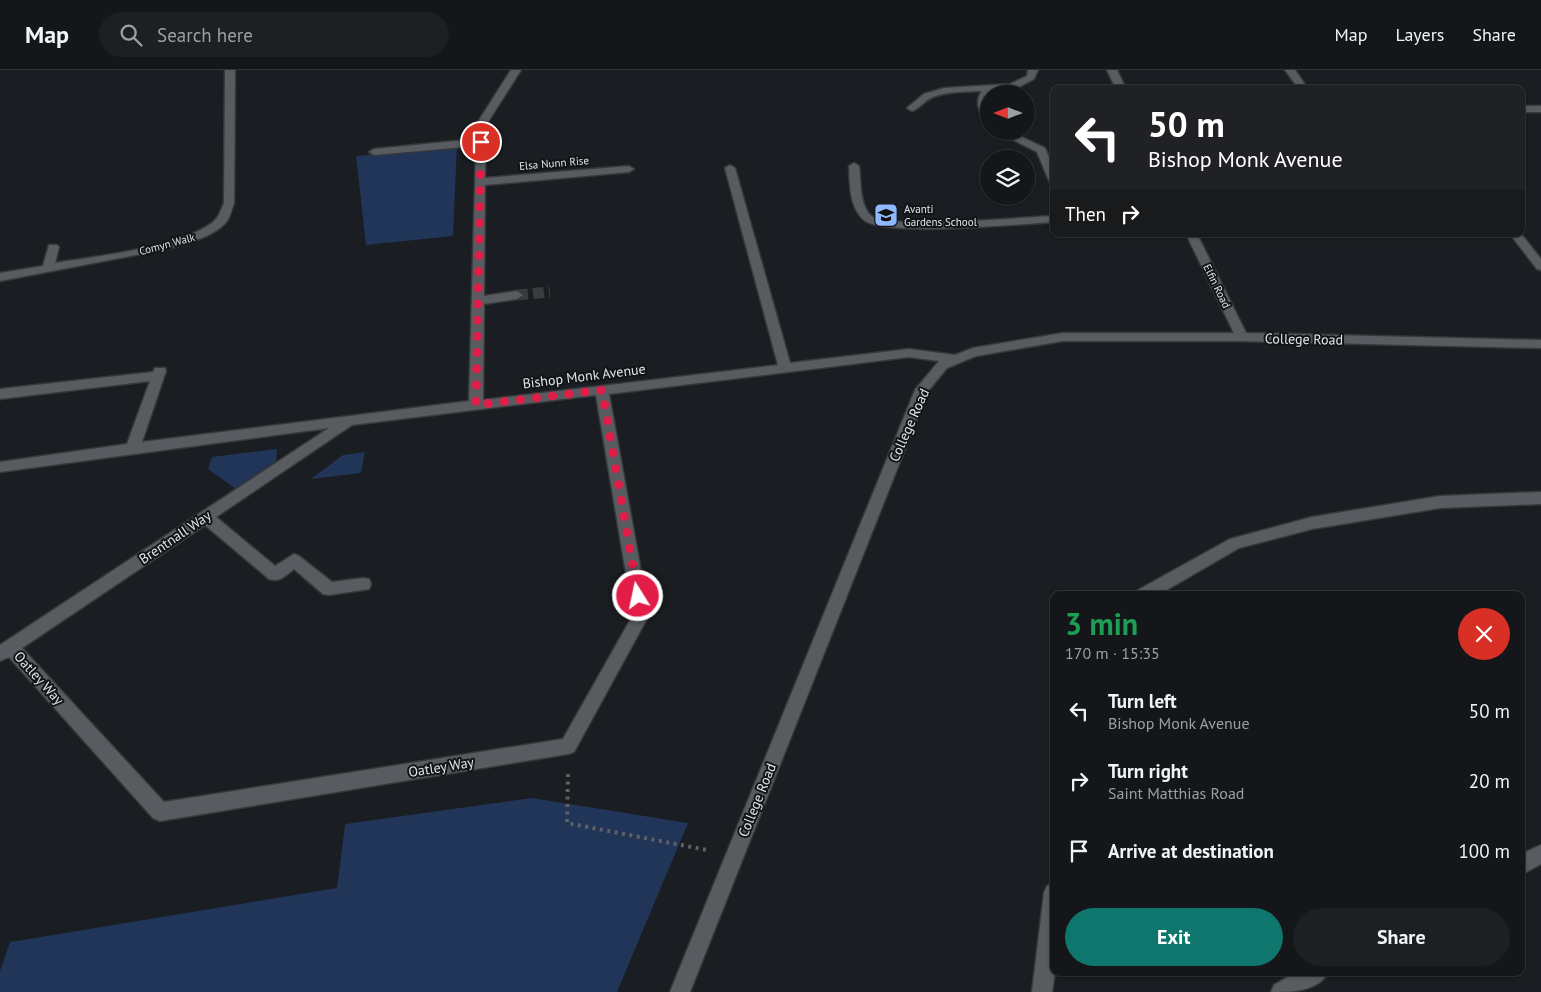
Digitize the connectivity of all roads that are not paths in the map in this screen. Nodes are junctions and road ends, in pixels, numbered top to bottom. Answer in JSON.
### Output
{"nodes":[{"id":1,"x":230,"y":70,"type":"edge"},
{"id":2,"x":516,"y":70,"type":"edge"},
{"id":3,"x":1033,"y":70,"type":"edge"},
{"id":4,"x":1112,"y":70,"type":"edge"},
{"id":5,"x":1290,"y":70,"type":"edge"},
{"id":6,"x":1016,"y":85,"type":"edge"},
{"id":7,"x":1119,"y":85,"type":"edge"},
{"id":8,"x":1301,"y":85,"type":"edge"},
{"id":9,"x":980,"y":88,"type":"edge"},
{"id":10,"x":912,"y":108,"type":"dead end"},
{"id":11,"x":1525,"y":109,"type":"edge"},
{"id":12,"x":1541,"y":109,"type":"edge"},
{"id":13,"x":1020,"y":140,"type":"edge"},
{"id":14,"x":481,"y":142,"type":"junction"},
{"id":15,"x":374,"y":152,"type":"dead end"},
{"id":16,"x":854,"y":166,"type":"dead end"},
{"id":17,"x":730,"y":168,"type":"dead end"},
{"id":18,"x":629,"y":169,"type":"dead end"},
{"id":19,"x":1050,"y":171,"type":"edge"},
{"id":20,"x":480,"y":182,"type":"junction"},
{"id":21,"x":1050,"y":219,"type":"edge"},
{"id":22,"x":1193,"y":237,"type":"edge"},
{"id":23,"x":1517,"y":237,"type":"edge"},
{"id":24,"x":53,"y":247,"type":"dead end"},
{"id":25,"x":1541,"y":267,"type":"edge"},
{"id":26,"x":48,"y":268,"type":"junction"},
{"id":27,"x":0,"y":277,"type":"edge"},
{"id":28,"x":517,"y":295,"type":"tunnel mouth"},
{"id":29,"x":479,"y":300,"type":"junction"},
{"id":30,"x":1242,"y":338,"type":"junction"},
{"id":31,"x":1541,"y":344,"type":"edge"},
{"id":32,"x":957,"y":359,"type":"junction"},
{"id":33,"x":785,"y":368,"type":"junction"},
{"id":34,"x":602,"y":390,"type":"junction"},
{"id":35,"x":1,"y":393,"type":"edge"},
{"id":36,"x":476,"y":405,"type":"junction"},
{"id":37,"x":349,"y":420,"type":"junction"},
{"id":38,"x":133,"y":448,"type":"junction"},
{"id":39,"x":0,"y":467,"type":"edge"},
{"id":40,"x":1541,"y":498,"type":"edge"},
{"id":41,"x":206,"y":516,"type":"junction"},
{"id":42,"x":363,"y":584,"type":"dead end"},
{"id":43,"x":1151,"y":591,"type":"edge"},
{"id":44,"x":5,"y":650,"type":"edge"},
{"id":45,"x":1541,"y":854,"type":"edge"},
{"id":46,"x":1525,"y":863,"type":"edge"},
{"id":47,"x":1050,"y":926,"type":"edge"},
{"id":48,"x":1311,"y":976,"type":"edge"},
{"id":49,"x":680,"y":992,"type":"edge"},
{"id":50,"x":1042,"y":992,"type":"edge"},
{"id":51,"x":1281,"y":992,"type":"edge"}],
"edges":[{"from":1,"to":26,"type":"street","name":"Comyn Walk"},
{"from":2,"to":14,"type":"street"},
{"from":3,"to":6,"type":"street"},
{"from":4,"to":7,"type":"street"},
{"from":5,"to":8,"type":"street"},
{"from":9,"to":10,"type":"street"},
{"from":11,"to":12,"type":"street"},
{"from":13,"to":19,"type":"street"},
{"from":14,"to":15,"type":"street"},
{"from":14,"to":20,"type":"street"},
{"from":16,"to":21,"type":"street"},
{"from":17,"to":33,"type":"street"},
{"from":18,"to":20,"type":"street","name":"Elsa Nunn Rise"},
{"from":20,"to":29,"type":"street"},
{"from":22,"to":30,"type":"street","name":"Elfin Road"},
{"from":23,"to":25,"type":"street"},
{"from":24,"to":26,"type":"street"},
{"from":26,"to":27,"type":"street","name":"Comyn Walk"},
{"from":28,"to":29,"type":"street"},
{"from":29,"to":36,"type":"street"},
{"from":30,"to":31,"type":"street","name":"College Road"},
{"from":30,"to":32,"type":"street","name":"College Road"},
{"from":32,"to":33,"type":"street","name":"Bishop Monk Avenue"},
{"from":32,"to":49,"type":"street","name":"College Road"},
{"from":33,"to":34,"type":"street","name":"Bishop Monk Avenue"},
{"from":34,"to":36,"type":"street","name":"Bishop Monk Avenue"},
{"from":34,"to":44,"type":"street","name":"Oatley Way"},
{"from":35,"to":38,"type":"street"},
{"from":36,"to":37,"type":"street","name":"Bishop Monk Avenue"},
{"from":37,"to":38,"type":"street","name":"Bishop Monk Avenue"},
{"from":37,"to":41,"type":"street","name":"Brentnall Way"},
{"from":38,"to":39,"type":"street"},
{"from":40,"to":43,"type":"street"},
{"from":41,"to":42,"type":"street"},
{"from":41,"to":44,"type":"street","name":"Brentnall Way"},
{"from":45,"to":46,"type":"street"},
{"from":47,"to":50,"type":"street"},
{"from":48,"to":51,"type":"street"}]}
